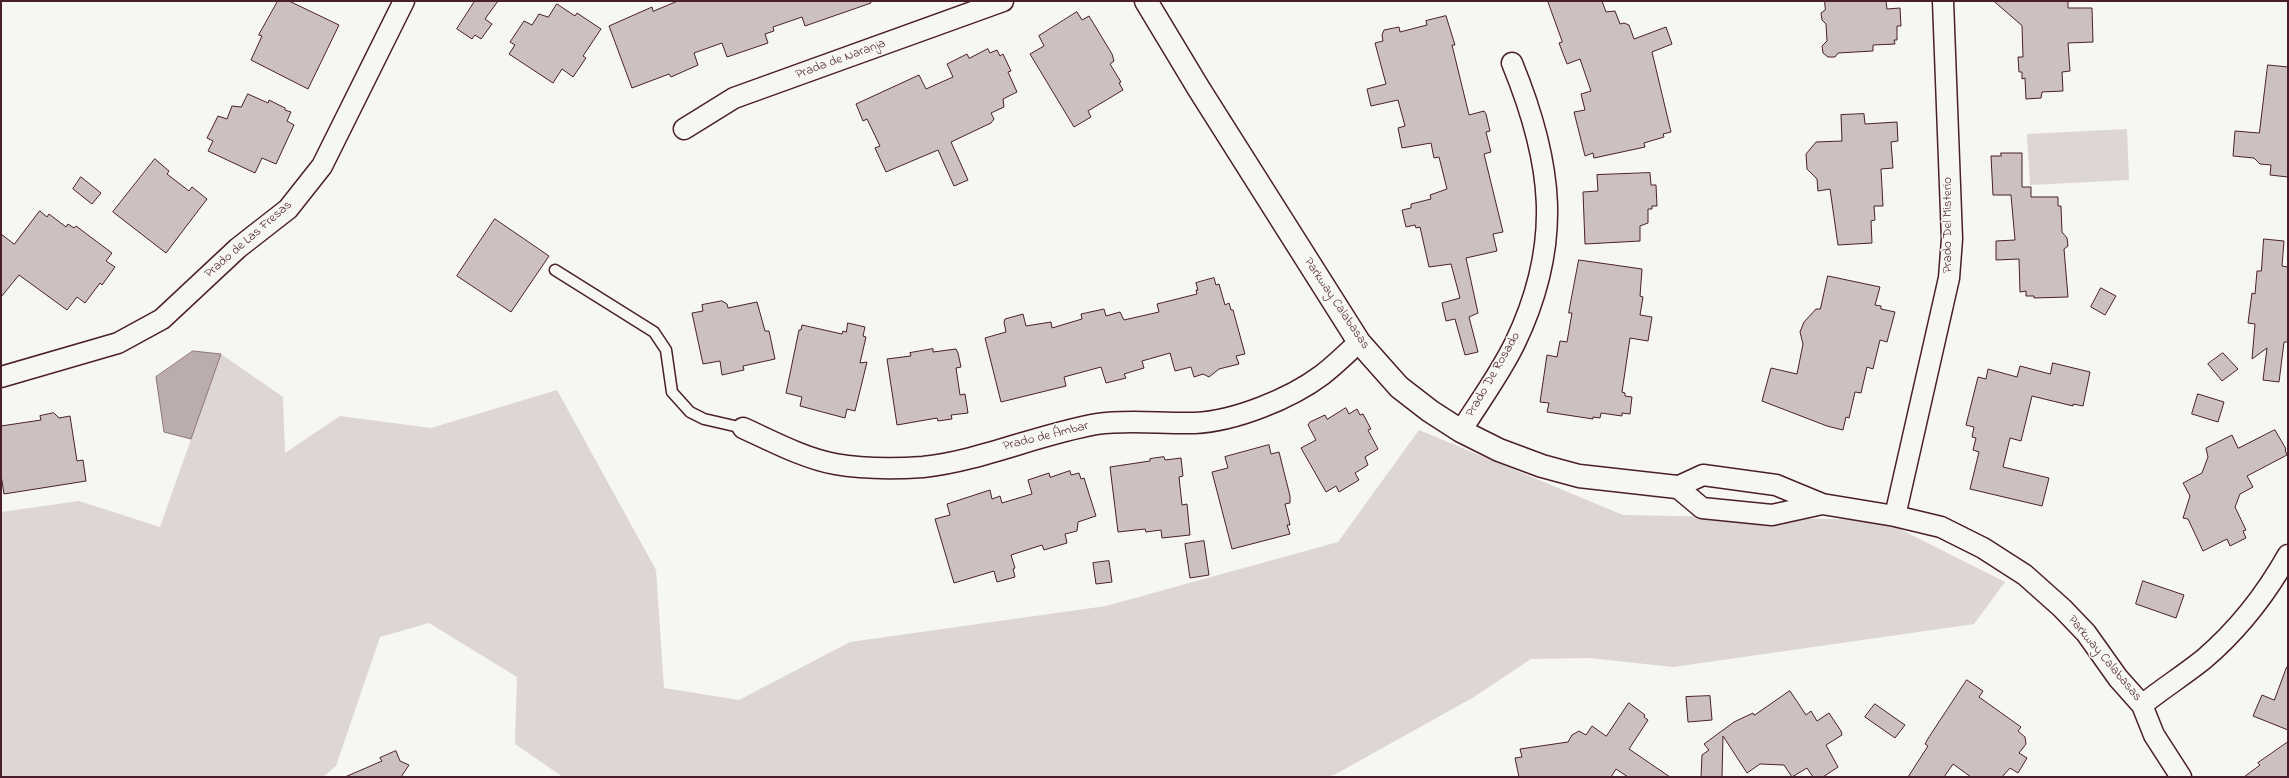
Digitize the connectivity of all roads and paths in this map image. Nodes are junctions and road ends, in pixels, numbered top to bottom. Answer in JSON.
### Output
{"nodes":[{"id":1,"x":404,"y":1,"type":"edge"},
{"id":2,"x":1003,"y":1,"type":"edge"},
{"id":3,"x":1146,"y":1,"type":"edge"},
{"id":4,"x":1943,"y":1,"type":"edge"},
{"id":5,"x":1512,"y":63,"type":"dead end"},
{"id":6,"x":684,"y":129,"type":"dead end"},
{"id":7,"x":556,"y":270,"type":"dead end"},
{"id":8,"x":1359,"y":342,"type":"junction"},
{"id":9,"x":1,"y":377,"type":"edge"},
{"id":10,"x":743,"y":428,"type":"joint"},
{"id":11,"x":1461,"y":431,"type":"junction"},
{"id":12,"x":1677,"y":487,"type":"junction"},
{"id":13,"x":1822,"y":504,"type":"junction"},
{"id":14,"x":1895,"y":516,"type":"junction"},
{"id":15,"x":2288,"y":555,"type":"edge"},
{"id":16,"x":2142,"y":704,"type":"junction"},
{"id":17,"x":2181,"y":777,"type":"edge"}],
"edges":[{"from":1,"to":9,"type":"street","name":"Prado de Las Fresas"},
{"from":2,"to":6,"type":"street","name":"Prada de Naranja"},
{"from":3,"to":8,"type":"street","name":"Parkway Calabasas"},
{"from":4,"to":14,"type":"street","name":"Prado Del Misterio"},
{"from":5,"to":11,"type":"street","name":"Prado De Rosado"},
{"from":7,"to":10,"type":"lane"},
{"from":8,"to":10,"type":"street","name":"Prado de Ámbar"},
{"from":8,"to":11,"type":"street","name":"Parkway Calabasas"},
{"from":11,"to":12,"type":"street","name":"Parkway Calabasas"},
{"from":12,"to":13,"type":"street","name":"Parkway Calabasas"},
{"from":12,"to":13,"type":"street","name":"Parkway Calabasas"},
{"from":13,"to":14,"type":"street","name":"Parkway Calabasas"},
{"from":14,"to":16,"type":"street","name":"Parkway Calabasas"},
{"from":15,"to":16,"type":"street"},
{"from":16,"to":17,"type":"street","name":"Parkway Calabasas"}]}
